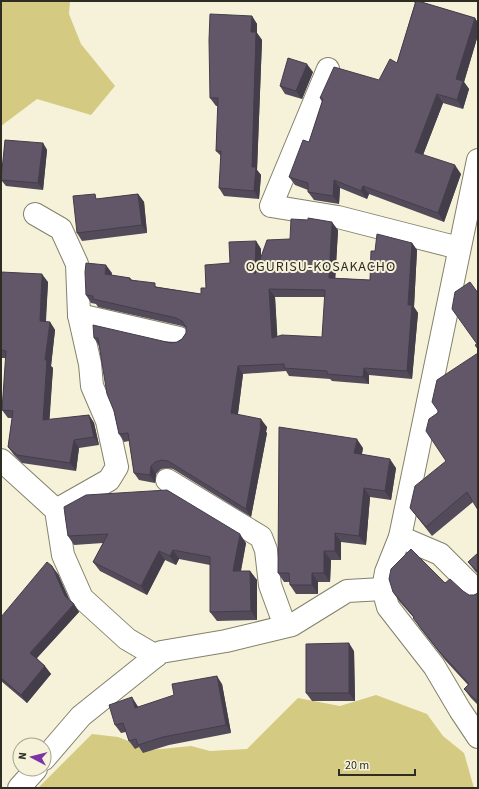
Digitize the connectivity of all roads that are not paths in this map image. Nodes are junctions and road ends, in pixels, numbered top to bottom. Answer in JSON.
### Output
{"nodes":[{"id":1,"x":328,"y":69,"type":"dead end"},
{"id":2,"x":478,"y":160,"type":"edge"},
{"id":3,"x":35,"y":214,"type":"dead end"},
{"id":4,"x":473,"y":216,"type":"edge"},
{"id":5,"x":459,"y":248,"type":"junction"},
{"id":6,"x":79,"y":315,"type":"junction"},
{"id":7,"x":179,"y":338,"type":"dead end"},
{"id":8,"x":1,"y":460,"type":"edge"},
{"id":9,"x":167,"y":480,"type":"dead end"},
{"id":10,"x":56,"y":510,"type":"junction"},
{"id":11,"x":400,"y":537,"type":"junction"},
{"id":12,"x":383,"y":589,"type":"junction"},
{"id":13,"x":478,"y":592,"type":"edge"},
{"id":14,"x":285,"y":626,"type":"junction"},
{"id":15,"x":156,"y":656,"type":"junction"},
{"id":16,"x":478,"y":737,"type":"edge"},
{"id":17,"x":52,"y":750,"type":"edge"},
{"id":18,"x":29,"y":777,"type":"edge"},
{"id":19,"x":19,"y":788,"type":"edge"}],
"edges":[{"from":1,"to":5,"type":"street"},
{"from":2,"to":4,"type":"street"},
{"from":3,"to":6,"type":"street"},
{"from":4,"to":5,"type":"street"},
{"from":5,"to":11,"type":"street"},
{"from":6,"to":7,"type":"street"},
{"from":6,"to":10,"type":"street"},
{"from":8,"to":10,"type":"street"},
{"from":9,"to":14,"type":"street"},
{"from":10,"to":15,"type":"street"},
{"from":11,"to":12,"type":"street"},
{"from":11,"to":13,"type":"street"},
{"from":12,"to":14,"type":"street"},
{"from":12,"to":16,"type":"street"},
{"from":14,"to":15,"type":"street"},
{"from":15,"to":17,"type":"street"},
{"from":18,"to":19,"type":"street"}]}
